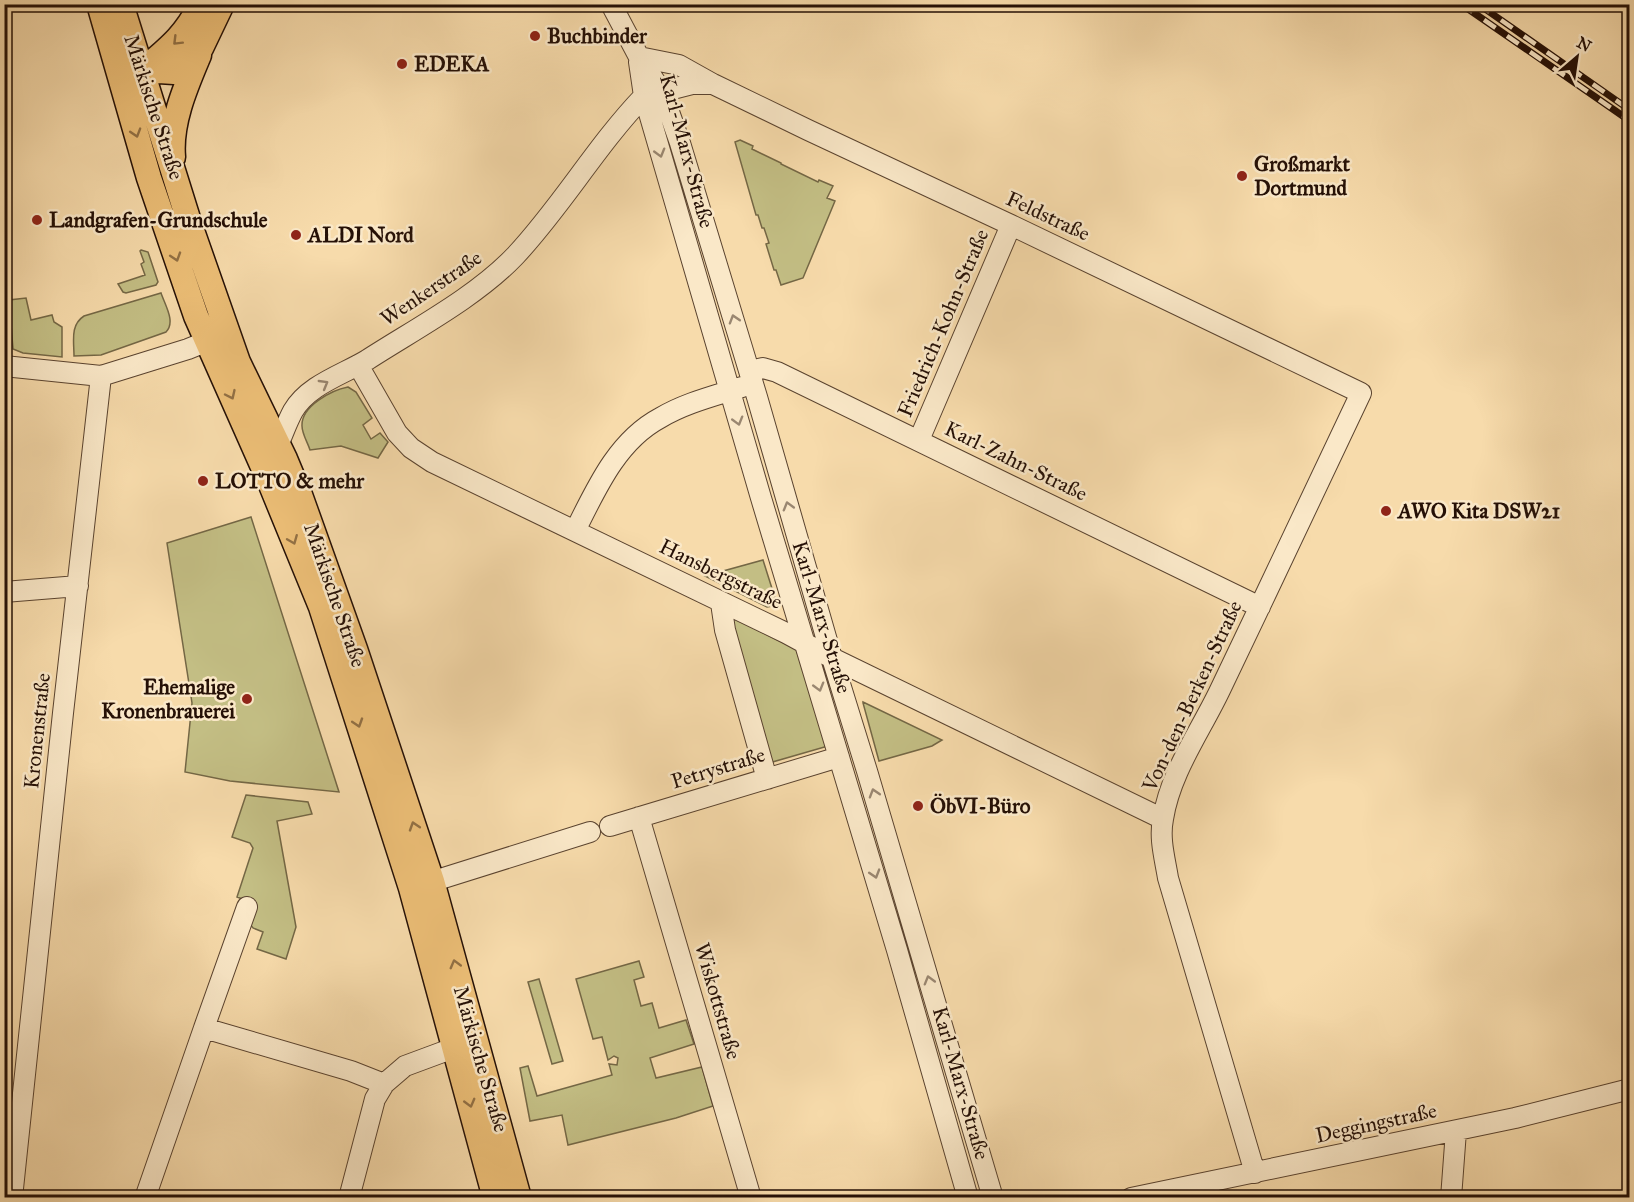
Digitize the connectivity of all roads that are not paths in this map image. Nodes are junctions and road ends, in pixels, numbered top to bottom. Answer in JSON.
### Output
{"nodes":[{"id":1,"x":99,"y":4,"type":"edge"},
{"id":2,"x":121,"y":4,"type":"edge"},
{"id":3,"x":201,"y":4,"type":"edge"},
{"id":4,"x":222,"y":4,"type":"edge"},
{"id":5,"x":611,"y":4,"type":"edge"},
{"id":6,"x":201,"y":48,"type":"junction"},
{"id":7,"x":639,"y":57,"type":"junction"},
{"id":8,"x":131,"y":73,"type":"junction"},
{"id":9,"x":713,"y":84,"type":"junction"},
{"id":10,"x":653,"y":94,"type":"junction"},
{"id":11,"x":175,"y":171,"type":"junction"},
{"id":12,"x":1011,"y":225,"type":"junction"},
{"id":13,"x":217,"y":338,"type":"junction"},
{"id":14,"x":358,"y":365,"type":"junction"},
{"id":15,"x":4,"y":366,"type":"edge"},
{"id":16,"x":101,"y":376,"type":"junction"},
{"id":17,"x":751,"y":377,"type":"junction"},
{"id":18,"x":729,"y":391,"type":"junction"},
{"id":19,"x":1361,"y":393,"type":"joint"},
{"id":20,"x":919,"y":440,"type":"junction"},
{"id":21,"x":278,"y":444,"type":"junction"},
{"id":22,"x":575,"y":531,"type":"junction"},
{"id":23,"x":78,"y":586,"type":"junction"},
{"id":24,"x":4,"y":592,"type":"edge"},
{"id":25,"x":721,"y":603,"type":"junction"},
{"id":26,"x":1260,"y":608,"type":"junction"},
{"id":27,"x":805,"y":643,"type":"junction"},
{"id":28,"x":832,"y":658,"type":"junction"},
{"id":29,"x":840,"y":756,"type":"junction"},
{"id":30,"x":767,"y":779,"type":"junction"},
{"id":31,"x":639,"y":817,"type":"junction"},
{"id":32,"x":1163,"y":819,"type":"junction"},
{"id":33,"x":610,"y":826,"type":"dead end"},
{"id":34,"x":590,"y":832,"type":"dead end"},
{"id":35,"x":422,"y":885,"type":"junction"},
{"id":36,"x":247,"y":907,"type":"dead end"},
{"id":37,"x":204,"y":1028,"type":"junction"},
{"id":38,"x":465,"y":1043,"type":"junction"},
{"id":39,"x":384,"y":1084,"type":"junction"},
{"id":40,"x":1629,"y":1089,"type":"edge"},
{"id":41,"x":1456,"y":1131,"type":"junction"},
{"id":42,"x":1255,"y":1173,"type":"junction"},
{"id":43,"x":12,"y":1197,"type":"edge"},
{"id":44,"x":145,"y":1197,"type":"edge"},
{"id":45,"x":349,"y":1197,"type":"edge"},
{"id":46,"x":495,"y":1197,"type":"edge"},
{"id":47,"x":519,"y":1197,"type":"edge"},
{"id":48,"x":751,"y":1197,"type":"edge"},
{"id":49,"x":968,"y":1197,"type":"edge"},
{"id":50,"x":993,"y":1197,"type":"edge"},
{"id":51,"x":1131,"y":1197,"type":"edge"},
{"id":52,"x":1451,"y":1197,"type":"edge"}],
"edges":[{"from":1,"to":8,"type":"main road","name":"Märkische Straße"},
{"from":2,"to":8,"type":"main road","name":"Märkische Straße"},
{"from":3,"to":8,"type":"main road","one_way":true},
{"from":4,"to":6,"type":"main road"},
{"from":5,"to":7,"type":"street"},
{"from":6,"to":8,"type":"main road"},
{"from":6,"to":11,"type":"main road"},
{"from":7,"to":9,"type":"street","name":"Feldstraße"},
{"from":7,"to":10,"type":"street","name":"Karl-Marx-Straße"},
{"from":8,"to":11,"type":"main road","name":"Märkische Straße"},
{"from":8,"to":13,"type":"main road","name":"Märkische Straße","one_way":true},
{"from":9,"to":10,"type":"street","name":"Feldstraße"},
{"from":9,"to":12,"type":"street","name":"Feldstraße"},
{"from":10,"to":14,"type":"street","name":"Wenkerstraße"},
{"from":17,"to":10,"type":"street","name":"Karl-Marx-Straße","one_way":true},
{"from":10,"to":18,"type":"street","name":"Karl-Marx-Straße","one_way":true},
{"from":11,"to":13,"type":"main road","name":"Märkische Straße"},
{"from":12,"to":19,"type":"street","name":"Feldstraße"},
{"from":12,"to":20,"type":"street","name":"Friedrich-Kohn-Straße"},
{"from":13,"to":16,"type":"street"},
{"from":13,"to":21,"type":"main road","name":"Märkische Straße"},
{"from":13,"to":35,"type":"main road","name":"Märkische Straße","one_way":true},
{"from":21,"to":14,"type":"street","name":"Wenkerstraße","one_way":true},
{"from":14,"to":22,"type":"street","name":"Hansbergstraße"},
{"from":15,"to":16,"type":"street"},
{"from":16,"to":23,"type":"street","name":"Kronenstraße"},
{"from":17,"to":18,"type":"street","name":"Karl-Zahn-Straße"},
{"from":17,"to":20,"type":"street","name":"Karl-Zahn-Straße"},
{"from":28,"to":17,"type":"street","name":"Karl-Marx-Straße","one_way":true},
{"from":18,"to":22,"type":"street","name":"Karl-Zahn-Straße"},
{"from":18,"to":27,"type":"street","name":"Karl-Marx-Straße","one_way":true},
{"from":19,"to":26,"type":"street","name":"Von-den-Berken-Straße"},
{"from":20,"to":26,"type":"street","name":"Karl-Zahn-Straße"},
{"from":35,"to":21,"type":"main road","name":"Märkische Straße","one_way":true},
{"from":22,"to":25,"type":"street","name":"Hansbergstraße"},
{"from":23,"to":24,"type":"street"},
{"from":23,"to":43,"type":"street","name":"Kronenstraße"},
{"from":25,"to":27,"type":"street","name":"Hansbergstraße"},
{"from":25,"to":30,"type":"street"},
{"from":26,"to":32,"type":"street","name":"Von-den-Berken-Straße"},
{"from":27,"to":28,"type":"street","name":"Hansbergstraße"},
{"from":27,"to":29,"type":"street","name":"Karl-Marx-Straße","one_way":true},
{"from":28,"to":32,"type":"street","name":"Hansbergstraße"},
{"from":50,"to":28,"type":"street","name":"Karl-Marx-Straße","one_way":true},
{"from":29,"to":30,"type":"street","name":"Petrystraße"},
{"from":29,"to":49,"type":"street","name":"Karl-Marx-Straße","one_way":true},
{"from":30,"to":31,"type":"street","name":"Petrystraße"},
{"from":31,"to":33,"type":"street","name":"Petrystraße"},
{"from":31,"to":48,"type":"street","name":"Wiskottstraße"},
{"from":32,"to":42,"type":"street","name":"Von-den-Berken-Straße"},
{"from":34,"to":35,"type":"street"},
{"from":35,"to":38,"type":"main road","name":"Märkische Straße"},
{"from":36,"to":37,"type":"street"},
{"from":37,"to":39,"type":"street"},
{"from":37,"to":44,"type":"street"},
{"from":38,"to":39,"type":"street"},
{"from":38,"to":46,"type":"main road","name":"Märkische Straße","one_way":true},
{"from":38,"to":47,"type":"main road","name":"Märkische Straße"},
{"from":39,"to":45,"type":"street"},
{"from":40,"to":41,"type":"street","name":"Deggingstraße"},
{"from":41,"to":42,"type":"street","name":"Deggingstraße"},
{"from":41,"to":52,"type":"street"},
{"from":42,"to":51,"type":"street","name":"Deggingstraße"}]}
